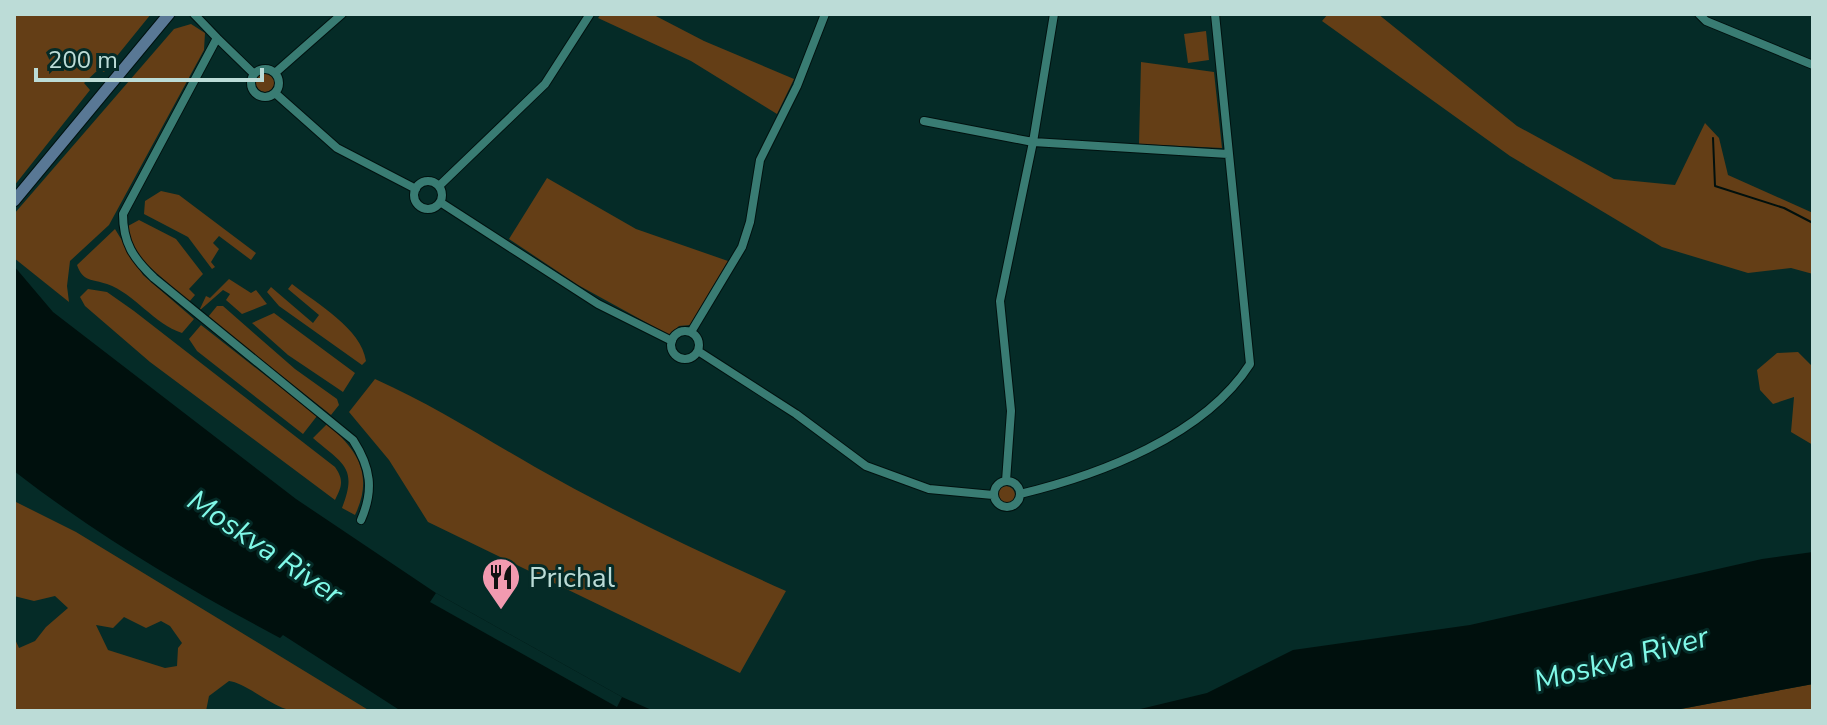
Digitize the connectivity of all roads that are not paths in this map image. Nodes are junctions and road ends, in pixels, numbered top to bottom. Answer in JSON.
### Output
{"nodes":[{"id":1,"x":169,"y":14,"type":"edge"},
{"id":2,"x":194,"y":14,"type":"edge"},
{"id":3,"x":342,"y":14,"type":"edge"},
{"id":4,"x":590,"y":14,"type":"edge"},
{"id":5,"x":825,"y":14,"type":"edge"},
{"id":6,"x":1054,"y":14,"type":"edge"},
{"id":7,"x":1215,"y":14,"type":"edge"},
{"id":8,"x":1699,"y":14,"type":"edge"},
{"id":9,"x":217,"y":38,"type":"junction"},
{"id":10,"x":1813,"y":65,"type":"edge"},
{"id":11,"x":275,"y":73,"type":"junction"},
{"id":12,"x":254,"y":74,"type":"junction"},
{"id":13,"x":275,"y":93,"type":"junction"},
{"id":14,"x":924,"y":121,"type":"dead end"},
{"id":15,"x":1033,"y":142,"type":"junction"},
{"id":16,"x":1228,"y":154,"type":"junction"},
{"id":17,"x":439,"y":186,"type":"junction"},
{"id":18,"x":416,"y":189,"type":"junction"},
{"id":19,"x":14,"y":201,"type":"edge"},
{"id":20,"x":440,"y":202,"type":"junction"},
{"id":21,"x":691,"y":332,"type":"junction"},
{"id":22,"x":672,"y":341,"type":"junction"},
{"id":23,"x":698,"y":351,"type":"junction"},
{"id":24,"x":1006,"y":481,"type":"junction"},
{"id":25,"x":1020,"y":494,"type":"junction"},
{"id":26,"x":993,"y":495,"type":"junction"},
{"id":27,"x":361,"y":520,"type":"dead end"}],
"edges":[{"from":1,"to":19,"type":"main road"},
{"from":2,"to":9,"type":"street"},
{"from":3,"to":11,"type":"street"},
{"from":4,"to":17,"type":"street"},
{"from":5,"to":21,"type":"street"},
{"from":6,"to":15,"type":"street"},
{"from":7,"to":16,"type":"street"},
{"from":8,"to":10,"type":"street"},
{"from":9,"to":12,"type":"street"},
{"from":9,"to":27,"type":"street"},
{"from":11,"to":12,"type":"street"},
{"from":11,"to":13,"type":"street"},
{"from":12,"to":13,"type":"street"},
{"from":13,"to":18,"type":"street"},
{"from":14,"to":15,"type":"street"},
{"from":15,"to":16,"type":"street"},
{"from":15,"to":24,"type":"street"},
{"from":16,"to":25,"type":"street"},
{"from":17,"to":18,"type":"street"},
{"from":17,"to":20,"type":"street"},
{"from":18,"to":20,"type":"street"},
{"from":20,"to":22,"type":"street"},
{"from":21,"to":22,"type":"street"},
{"from":21,"to":23,"type":"street"},
{"from":22,"to":23,"type":"street"},
{"from":23,"to":26,"type":"street"},
{"from":24,"to":25,"type":"street"},
{"from":24,"to":26,"type":"street"},
{"from":25,"to":26,"type":"street"}]}
